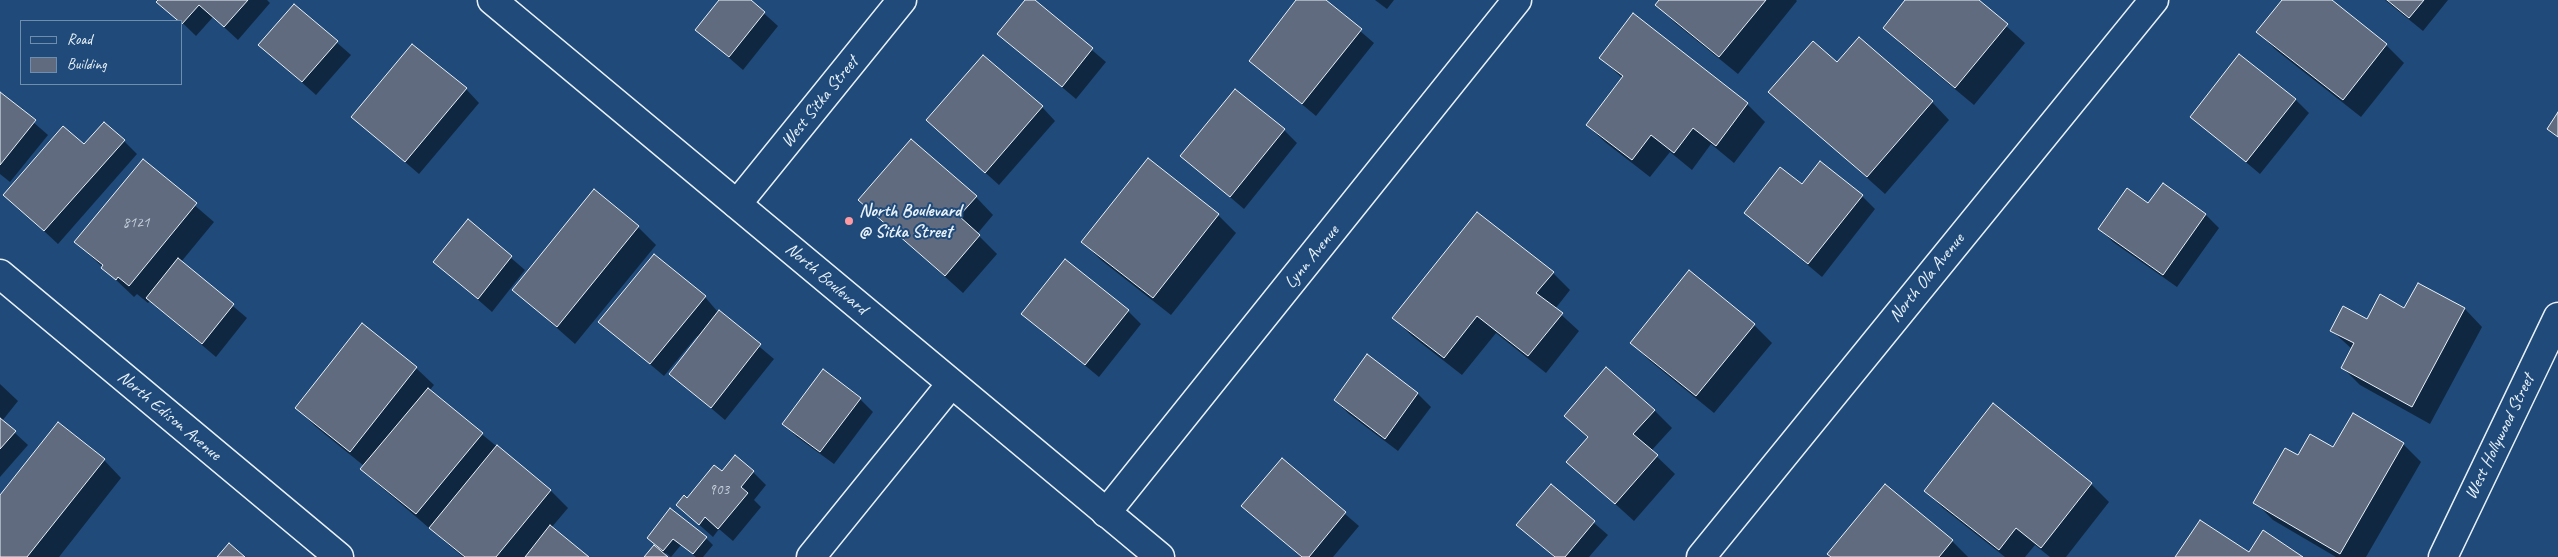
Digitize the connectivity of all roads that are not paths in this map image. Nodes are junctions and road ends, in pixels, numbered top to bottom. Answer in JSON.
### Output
{"nodes":[{"id":1,"x":492,"y":0,"type":"edge"},
{"id":2,"x":902,"y":0,"type":"edge"},
{"id":3,"x":1517,"y":0,"type":"edge"},
{"id":4,"x":2154,"y":0,"type":"edge"},
{"id":5,"x":737,"y":204,"type":"junction"},
{"id":6,"x":0,"y":274,"type":"edge"},
{"id":7,"x":2558,"y":317,"type":"edge"},
{"id":8,"x":951,"y":384,"type":"junction"},
{"id":9,"x":1106,"y":513,"type":"junction"},
{"id":10,"x":339,"y":557,"type":"edge"},
{"id":11,"x":811,"y":557,"type":"edge"},
{"id":12,"x":1160,"y":557,"type":"edge"},
{"id":13,"x":1701,"y":557,"type":"edge"},
{"id":14,"x":2443,"y":557,"type":"edge"}],
"edges":[{"from":1,"to":5,"type":"street","name":"North Boulevard"},
{"from":2,"to":5,"type":"street","name":"West Sitka Street"},
{"from":3,"to":9,"type":"street","name":"Lynn Avenue"},
{"from":4,"to":13,"type":"street","name":"North Ola Avenue"},
{"from":5,"to":8,"type":"street","name":"North Boulevard"},
{"from":6,"to":10,"type":"street","name":"North Edison Avenue"},
{"from":7,"to":14,"type":"street","name":"West Hollywood Street"},
{"from":8,"to":9,"type":"street","name":"North Boulevard"},
{"from":8,"to":11,"type":"street"},
{"from":9,"to":12,"type":"street","name":"North Boulevard"}]}
